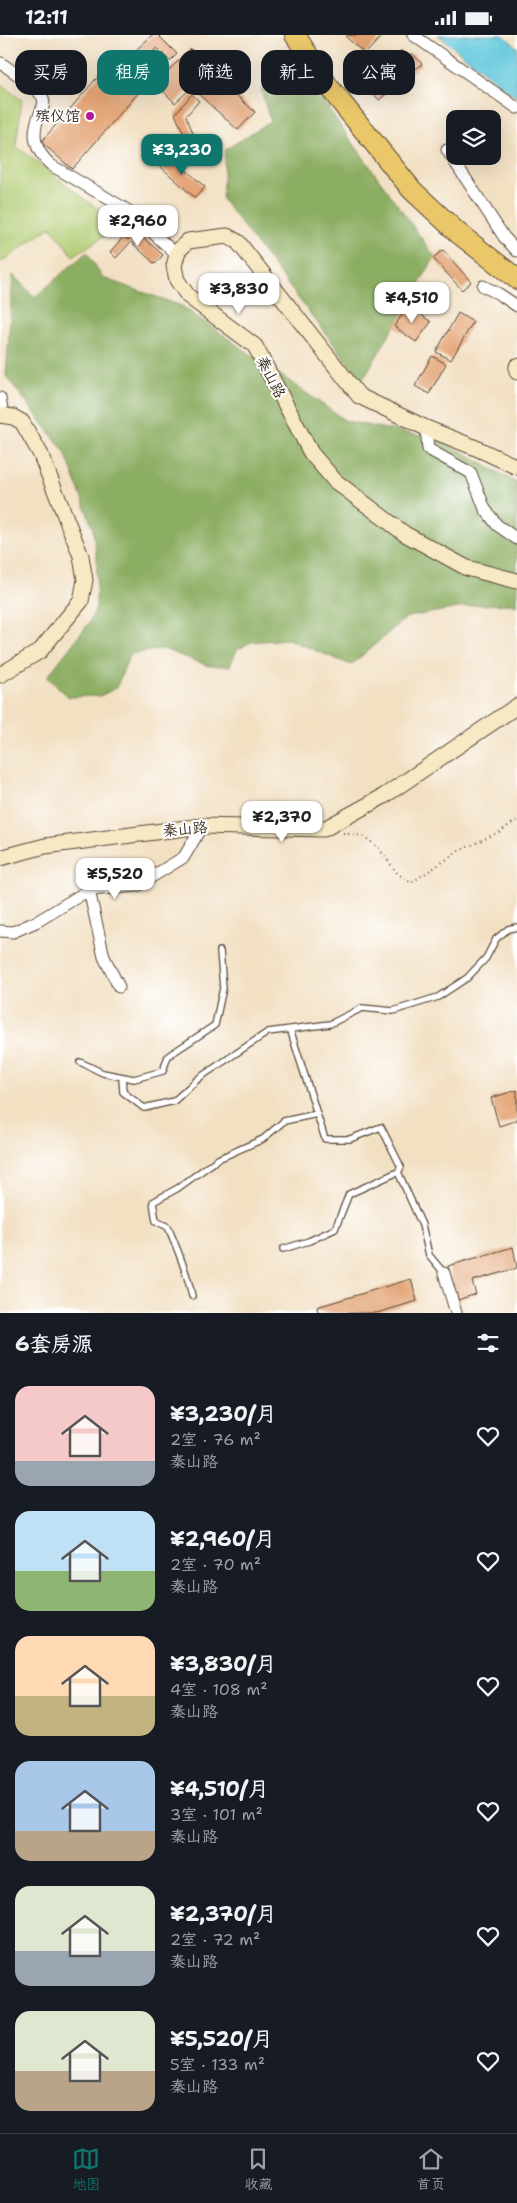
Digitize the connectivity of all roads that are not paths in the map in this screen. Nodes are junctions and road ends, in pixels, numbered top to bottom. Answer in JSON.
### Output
{"nodes":[{"id":1,"x":295,"y":35,"type":"edge"},
{"id":2,"x":305,"y":35,"type":"edge"},
{"id":3,"x":413,"y":35,"type":"edge"},
{"id":4,"x":2,"y":63,"type":"dead end"},
{"id":5,"x":517,"y":109,"type":"edge"},
{"id":6,"x":458,"y":165,"type":"edge"},
{"id":7,"x":517,"y":251,"type":"edge"},
{"id":8,"x":177,"y":255,"type":"junction"},
{"id":9,"x":517,"y":268,"type":"edge"},
{"id":10,"x":517,"y":279,"type":"edge"},
{"id":11,"x":483,"y":286,"type":"dead end"},
{"id":12,"x":517,"y":306,"type":"edge"},
{"id":13,"x":517,"y":366,"type":"edge"},
{"id":14,"x":517,"y":372,"type":"edge"},
{"id":15,"x":0,"y":398,"type":"edge"},
{"id":16,"x":1,"y":414,"type":"edge"},
{"id":17,"x":426,"y":429,"type":"junction"},
{"id":18,"x":517,"y":467,"type":"edge"},
{"id":19,"x":517,"y":539,"type":"edge"},
{"id":20,"x":517,"y":581,"type":"edge"},
{"id":21,"x":0,"y":675,"type":"edge"},
{"id":22,"x":517,"y":706,"type":"edge"},
{"id":23,"x":202,"y":826,"type":"junction"},
{"id":24,"x":0,"y":858,"type":"edge"},
{"id":25,"x":89,"y":890,"type":"junction"},
{"id":26,"x":517,"y":927,"type":"edge"},
{"id":27,"x":0,"y":931,"type":"edge"},
{"id":28,"x":220,"y":951,"type":"dead end"},
{"id":29,"x":119,"y":987,"type":"dead end"},
{"id":30,"x":290,"y":1029,"type":"junction"},
{"id":31,"x":80,"y":1062,"type":"dead end"},
{"id":32,"x":122,"y":1077,"type":"junction"},
{"id":33,"x":317,"y":1114,"type":"junction"},
{"id":34,"x":398,"y":1173,"type":"junction"},
{"id":35,"x":283,"y":1249,"type":"dead end"},
{"id":36,"x":444,"y":1273,"type":"joint"},
{"id":37,"x":192,"y":1296,"type":"dead end"},
{"id":38,"x":456,"y":1313,"type":"edge"}],
"edges":[{"from":1,"to":10,"type":"highway"},
{"from":2,"to":9,"type":"highway"},
{"from":3,"to":5,"type":"street"},
{"from":4,"to":8,"type":"street"},
{"from":6,"to":7,"type":"street"},
{"from":8,"to":17,"type":"main road"},
{"from":8,"to":20,"type":"main road","name":"秦山路"},
{"from":11,"to":12,"type":"street"},
{"from":13,"to":14,"type":"main road"},
{"from":15,"to":16,"type":"street"},
{"from":16,"to":21,"type":"main road"},
{"from":17,"to":18,"type":"main road"},
{"from":17,"to":19,"type":"street"},
{"from":22,"to":23,"type":"main road","name":"秦山路"},
{"from":23,"to":24,"type":"main road","name":"秦山路"},
{"from":23,"to":25,"type":"street"},
{"from":25,"to":27,"type":"street"},
{"from":25,"to":29,"type":"street"},
{"from":26,"to":30,"type":"lane"},
{"from":28,"to":32,"type":"lane"},
{"from":30,"to":32,"type":"lane"},
{"from":30,"to":33,"type":"lane"},
{"from":31,"to":32,"type":"lane"},
{"from":33,"to":34,"type":"lane"},
{"from":33,"to":37,"type":"lane"},
{"from":34,"to":35,"type":"lane"},
{"from":34,"to":36,"type":"lane"},
{"from":36,"to":38,"type":"street"}]}
